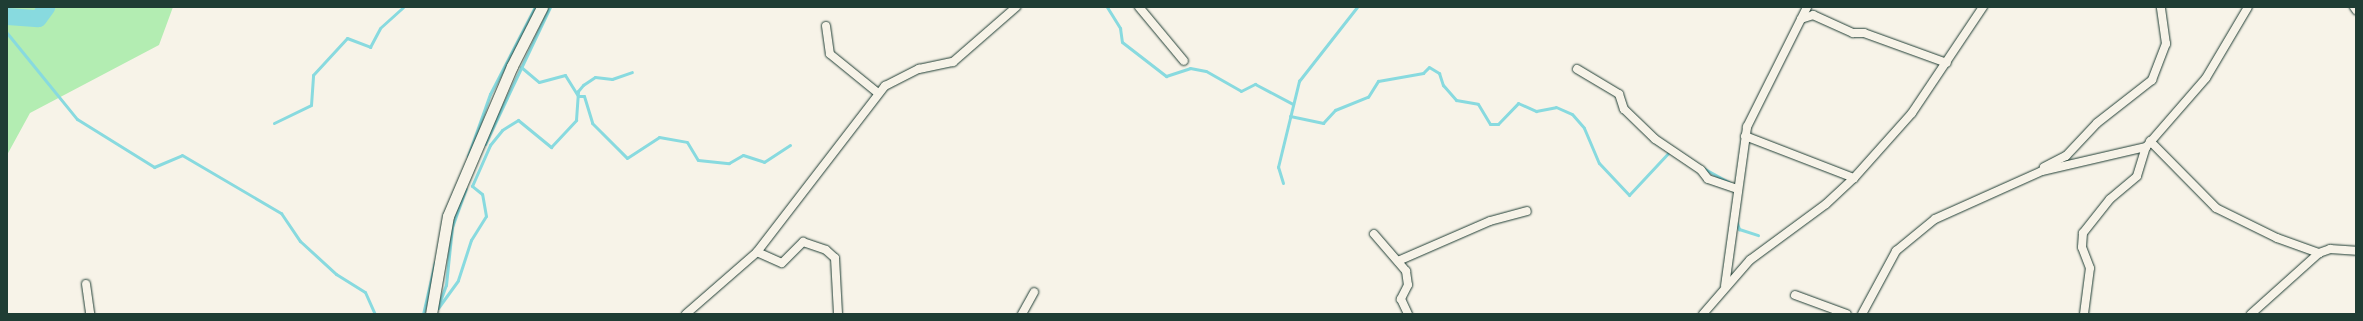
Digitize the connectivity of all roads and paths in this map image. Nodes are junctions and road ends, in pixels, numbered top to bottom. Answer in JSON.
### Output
{"nodes":[{"id":1,"x":542,"y":7,"type":"edge"},
{"id":2,"x":1016,"y":7,"type":"edge"},
{"id":3,"x":1139,"y":7,"type":"edge"},
{"id":4,"x":1807,"y":7,"type":"edge"},
{"id":5,"x":1983,"y":7,"type":"edge"},
{"id":6,"x":2161,"y":7,"type":"edge"},
{"id":7,"x":2248,"y":7,"type":"edge"},
{"id":8,"x":2354,"y":7,"type":"edge"},
{"id":9,"x":2356,"y":10,"type":"edge"},
{"id":10,"x":1801,"y":19,"type":"junction"},
{"id":11,"x":826,"y":26,"type":"dead end"},
{"id":12,"x":1184,"y":61,"type":"dead end"},
{"id":13,"x":1947,"y":63,"type":"junction"},
{"id":14,"x":1577,"y":69,"type":"dead end"},
{"id":15,"x":878,"y":93,"type":"junction"},
{"id":16,"x":1745,"y":136,"type":"junction"},
{"id":17,"x":2148,"y":144,"type":"junction"},
{"id":18,"x":2025,"y":177,"type":"junction"},
{"id":19,"x":1854,"y":178,"type":"junction"},
{"id":20,"x":1737,"y":189,"type":"junction"},
{"id":21,"x":1528,"y":211,"type":"dead end"},
{"id":22,"x":1374,"y":234,"type":"dead end"},
{"id":23,"x":2356,"y":251,"type":"edge"},
{"id":24,"x":757,"y":252,"type":"junction"},
{"id":25,"x":2319,"y":253,"type":"junction"},
{"id":26,"x":1398,"y":261,"type":"junction"},
{"id":27,"x":86,"y":284,"type":"dead end"},
{"id":28,"x":1724,"y":289,"type":"junction"},
{"id":29,"x":1034,"y":292,"type":"dead end"},
{"id":30,"x":1795,"y":295,"type":"dead end"},
{"id":31,"x":90,"y":314,"type":"edge"},
{"id":32,"x":432,"y":314,"type":"edge"},
{"id":33,"x":686,"y":314,"type":"edge"},
{"id":34,"x":838,"y":314,"type":"edge"},
{"id":35,"x":1022,"y":314,"type":"edge"},
{"id":36,"x":1408,"y":314,"type":"edge"},
{"id":37,"x":1703,"y":314,"type":"edge"},
{"id":38,"x":1847,"y":314,"type":"edge"},
{"id":39,"x":1862,"y":314,"type":"edge"},
{"id":40,"x":2084,"y":314,"type":"edge"},
{"id":41,"x":2251,"y":314,"type":"edge"}],
"edges":[{"from":1,"to":32,"type":"street"},
{"from":2,"to":15,"type":"street"},
{"from":3,"to":12,"type":"street"},
{"from":4,"to":10,"type":"street"},
{"from":5,"to":13,"type":"street"},
{"from":6,"to":18,"type":"street"},
{"from":7,"to":17,"type":"street"},
{"from":8,"to":9,"type":"street"},
{"from":10,"to":13,"type":"street"},
{"from":10,"to":16,"type":"street"},
{"from":11,"to":15,"type":"street"},
{"from":13,"to":19,"type":"street"},
{"from":14,"to":20,"type":"street"},
{"from":15,"to":24,"type":"street"},
{"from":16,"to":19,"type":"street"},
{"from":16,"to":20,"type":"street"},
{"from":17,"to":18,"type":"street"},
{"from":17,"to":25,"type":"street"},
{"from":17,"to":40,"type":"street"},
{"from":18,"to":39,"type":"street"},
{"from":19,"to":28,"type":"street"},
{"from":20,"to":28,"type":"street"},
{"from":21,"to":26,"type":"street"},
{"from":22,"to":26,"type":"street"},
{"from":23,"to":25,"type":"street"},
{"from":24,"to":33,"type":"street"},
{"from":24,"to":34,"type":"street"},
{"from":25,"to":41,"type":"street"},
{"from":26,"to":36,"type":"street"},
{"from":27,"to":31,"type":"street"},
{"from":28,"to":37,"type":"street"},
{"from":29,"to":35,"type":"street"},
{"from":30,"to":38,"type":"street"}]}
